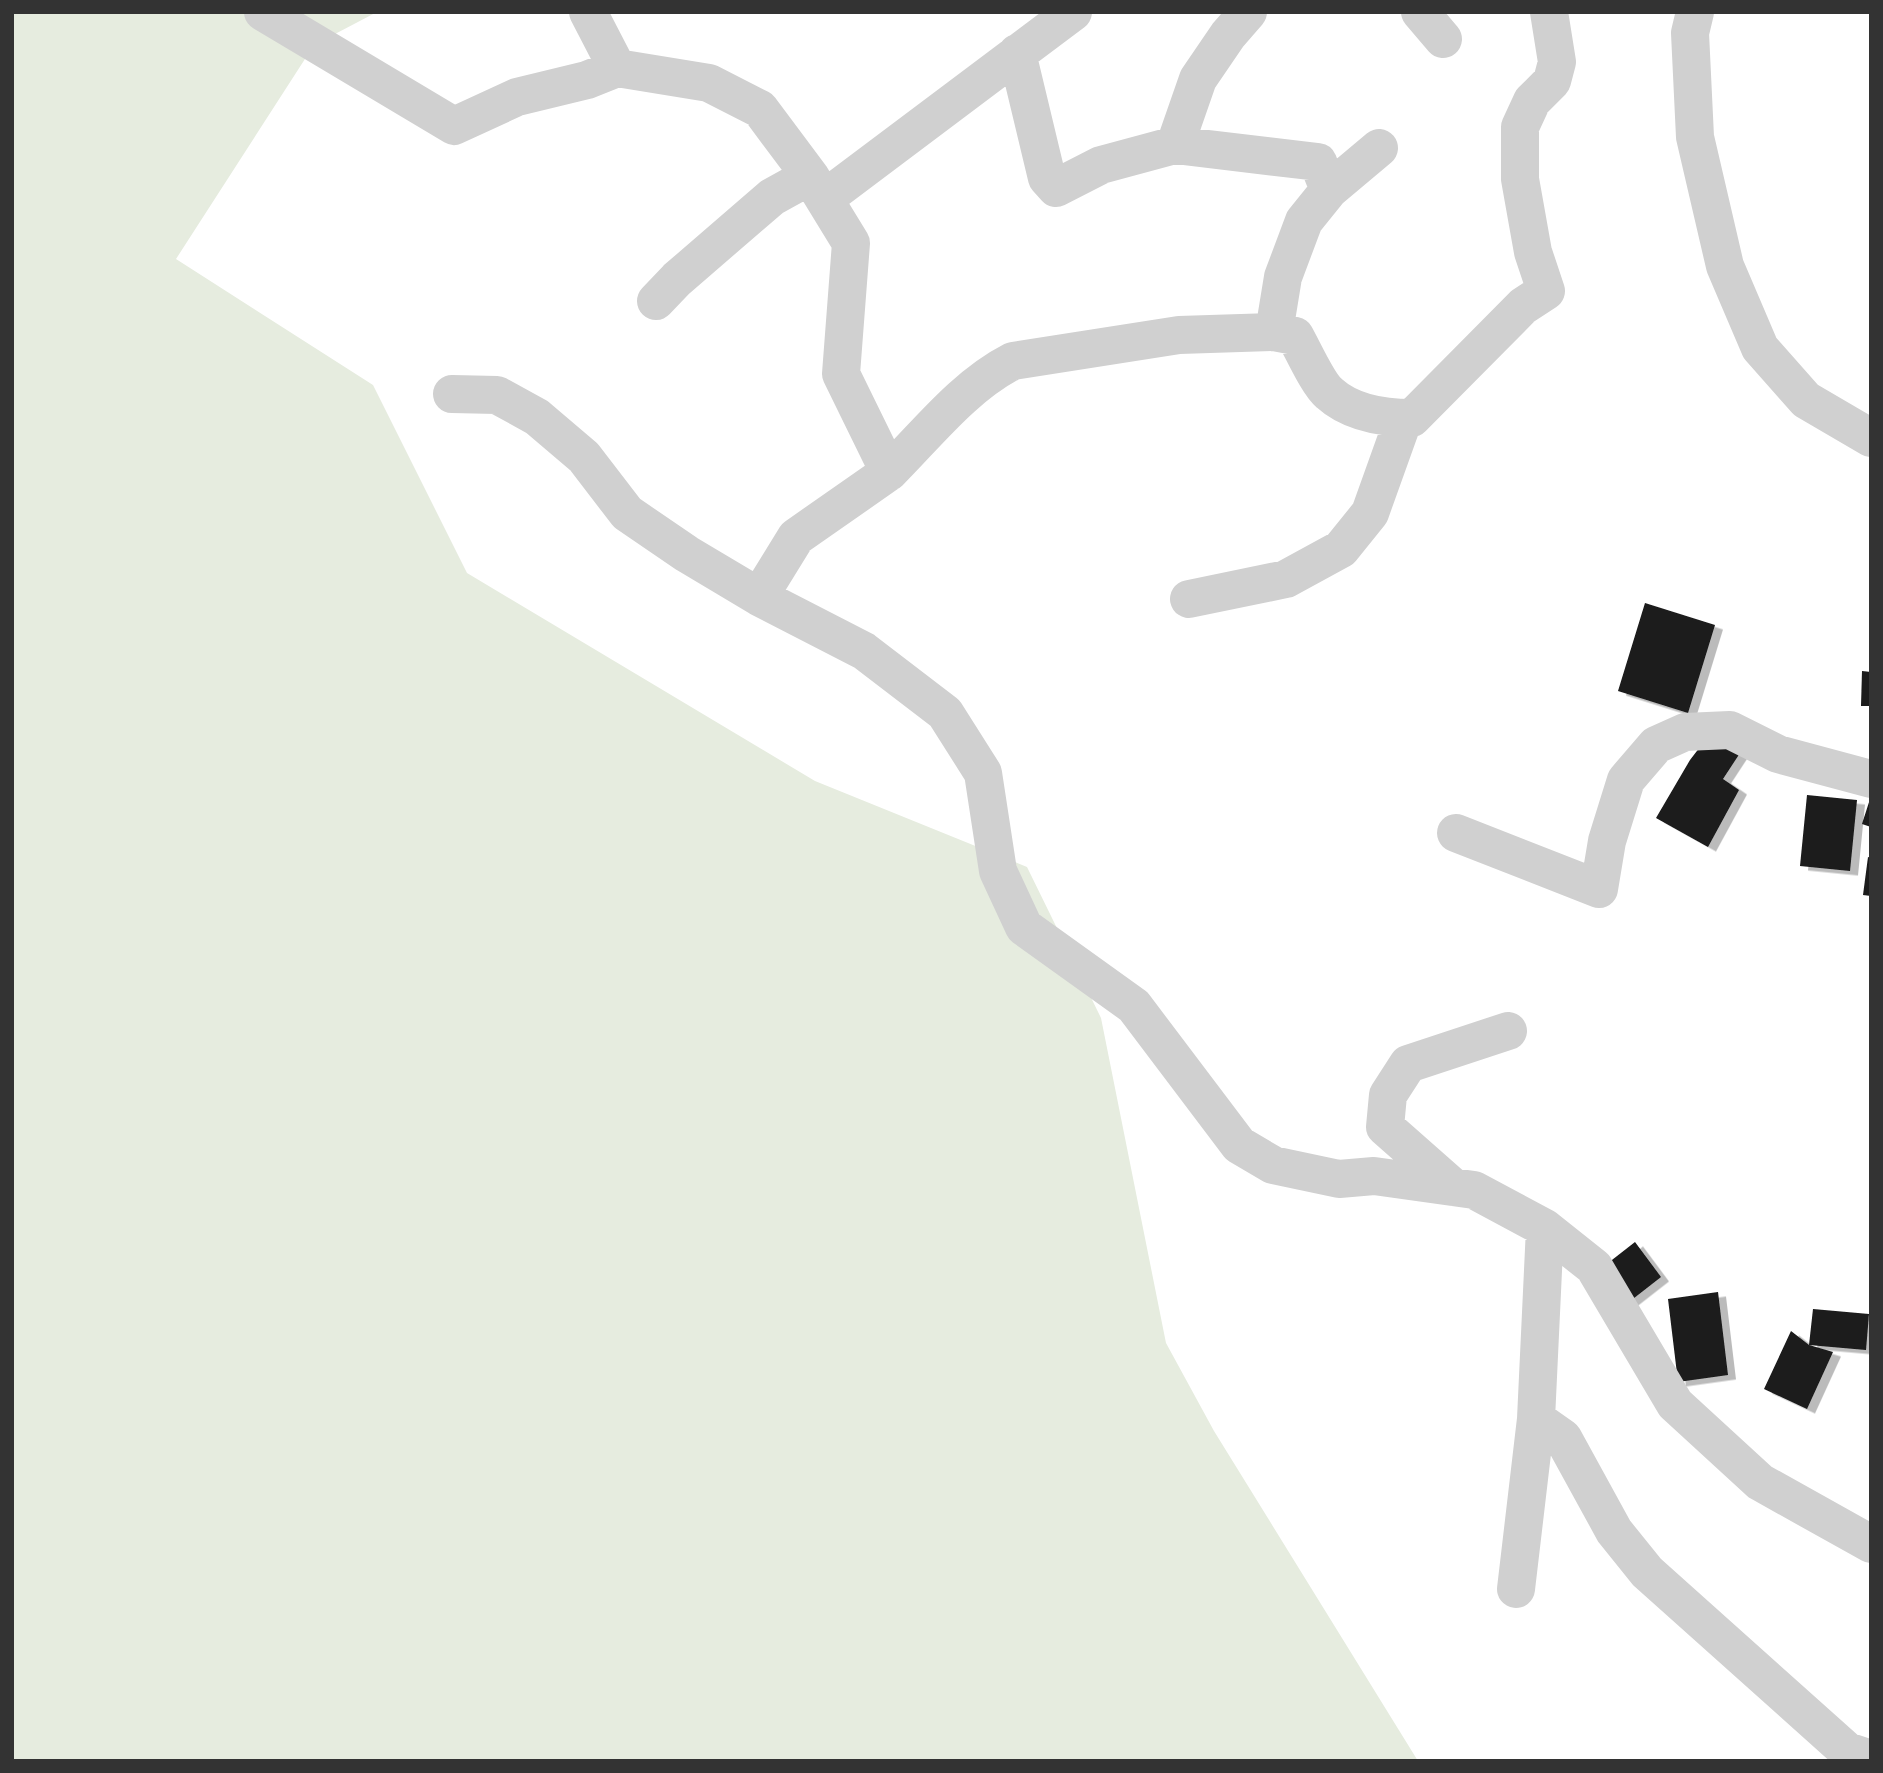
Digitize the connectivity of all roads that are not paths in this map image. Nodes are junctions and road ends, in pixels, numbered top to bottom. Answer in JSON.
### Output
{"nodes":[{"id":1,"x":262,"y":12,"type":"edge"},
{"id":2,"x":588,"y":12,"type":"edge"},
{"id":3,"x":1073,"y":12,"type":"edge"},
{"id":4,"x":1248,"y":12,"type":"edge"},
{"id":5,"x":1549,"y":12,"type":"edge"},
{"id":6,"x":1695,"y":12,"type":"edge"},
{"id":7,"x":1017,"y":53,"type":"junction"},
{"id":8,"x":617,"y":68,"type":"junction"},
{"id":9,"x":1175,"y":145,"type":"junction"},
{"id":10,"x":1379,"y":148,"type":"dead end"},
{"id":11,"x":817,"y":187,"type":"junction"},
{"id":12,"x":1329,"y":190,"type":"junction"},
{"id":13,"x":656,"y":301,"type":"dead end"},
{"id":14,"x":1274,"y":332,"type":"junction"},
{"id":15,"x":452,"y":394,"type":"dead end"},
{"id":16,"x":1404,"y":418,"type":"junction"},
{"id":17,"x":1871,"y":438,"type":"edge"},
{"id":18,"x":889,"y":472,"type":"junction"},
{"id":19,"x":759,"y":597,"type":"junction"},
{"id":20,"x":1189,"y":599,"type":"dead end"},
{"id":21,"x":1871,"y":779,"type":"edge"},
{"id":22,"x":1456,"y":833,"type":"dead end"},
{"id":23,"x":1508,"y":1031,"type":"dead end"},
{"id":24,"x":1453,"y":1187,"type":"junction"},
{"id":25,"x":1545,"y":1228,"type":"junction"},
{"id":26,"x":1536,"y":1419,"type":"junction"},
{"id":27,"x":1871,"y":1544,"type":"edge"},
{"id":28,"x":1516,"y":1590,"type":"dead end"},
{"id":29,"x":1871,"y":1759,"type":"edge"}],
"edges":[{"from":1,"to":8,"type":"street"},
{"from":2,"to":8,"type":"street"},
{"from":3,"to":7,"type":"street"},
{"from":4,"to":9,"type":"street"},
{"from":5,"to":16,"type":"street"},
{"from":6,"to":17,"type":"street"},
{"from":7,"to":9,"type":"street"},
{"from":7,"to":11,"type":"street"},
{"from":8,"to":11,"type":"street"},
{"from":9,"to":12,"type":"street"},
{"from":10,"to":12,"type":"street"},
{"from":11,"to":13,"type":"street"},
{"from":11,"to":18,"type":"street"},
{"from":12,"to":14,"type":"street"},
{"from":14,"to":16,"type":"street"},
{"from":14,"to":18,"type":"street"},
{"from":15,"to":19,"type":"street"},
{"from":16,"to":20,"type":"street"},
{"from":18,"to":19,"type":"street"},
{"from":19,"to":24,"type":"street"},
{"from":21,"to":22,"type":"street"},
{"from":23,"to":24,"type":"street"},
{"from":24,"to":25,"type":"street"},
{"from":25,"to":26,"type":"street"},
{"from":25,"to":27,"type":"street"},
{"from":26,"to":28,"type":"street"},
{"from":26,"to":29,"type":"street"}]}
